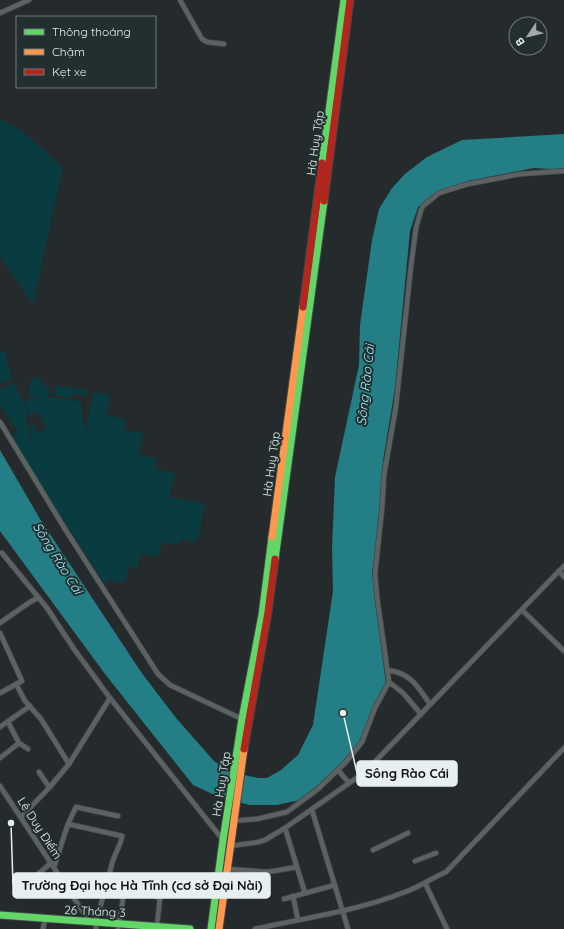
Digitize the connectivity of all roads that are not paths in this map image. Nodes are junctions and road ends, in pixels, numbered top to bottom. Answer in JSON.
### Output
{"nodes":[{"id":1,"x":29,"y":0,"type":"edge"},
{"id":2,"x":180,"y":0,"type":"edge"},
{"id":3,"x":344,"y":0,"type":"edge"},
{"id":4,"x":350,"y":0,"type":"edge"},
{"id":5,"x":0,"y":13,"type":"edge"},
{"id":6,"x":224,"y":44,"type":"dead end"},
{"id":7,"x":564,"y":170,"type":"edge"},
{"id":8,"x":0,"y":422,"type":"edge"},
{"id":9,"x":1,"y":553,"type":"edge"},
{"id":10,"x":564,"y":566,"type":"edge"},
{"id":11,"x":559,"y":572,"type":"junction"},
{"id":12,"x":564,"y":577,"type":"edge"},
{"id":13,"x":38,"y":598,"type":"junction"},
{"id":14,"x":522,"y":610,"type":"junction"},
{"id":15,"x":0,"y":623,"type":"edge"},
{"id":16,"x":0,"y":633,"type":"edge"},
{"id":17,"x":2,"y":642,"type":"edge"},
{"id":18,"x":564,"y":651,"type":"edge"},
{"id":19,"x":388,"y":670,"type":"junction"},
{"id":20,"x":389,"y":682,"type":"junction"},
{"id":21,"x":16,"y":684,"type":"junction"},
{"id":22,"x":0,"y":693,"type":"edge"},
{"id":23,"x":110,"y":698,"type":"junction"},
{"id":24,"x":430,"y":704,"type":"junction"},
{"id":25,"x":30,"y":706,"type":"junction"},
{"id":26,"x":421,"y":714,"type":"junction"},
{"id":27,"x":242,"y":719,"type":"junction"},
{"id":28,"x":8,"y":722,"type":"junction"},
{"id":29,"x":0,"y":726,"type":"edge"},
{"id":30,"x":19,"y":743,"type":"junction"},
{"id":31,"x":564,"y":748,"type":"edge"},
{"id":32,"x":28,"y":749,"type":"dead end"},
{"id":33,"x":0,"y":758,"type":"edge"},
{"id":34,"x":69,"y":764,"type":"junction"},
{"id":35,"x":239,"y":764,"type":"junction"},
{"id":36,"x":338,"y":770,"type":"junction"},
{"id":37,"x":39,"y":772,"type":"dead end"},
{"id":38,"x":349,"y":783,"type":"junction"},
{"id":39,"x":0,"y":786,"type":"edge"},
{"id":40,"x":50,"y":787,"type":"junction"},
{"id":41,"x":312,"y":810,"type":"junction"},
{"id":42,"x":118,"y":816,"type":"dead end"},
{"id":43,"x":21,"y":817,"type":"junction"},
{"id":44,"x":230,"y":821,"type":"junction"},
{"id":45,"x":68,"y":824,"type":"junction"},
{"id":46,"x":285,"y":828,"type":"junction"},
{"id":47,"x":408,"y":833,"type":"dead end"},
{"id":48,"x":223,"y":840,"type":"junction"},
{"id":49,"x":230,"y":846,"type":"junction"},
{"id":50,"x":373,"y":850,"type":"dead end"},
{"id":51,"x":436,"y":853,"type":"dead end"},
{"id":52,"x":415,"y":861,"type":"dead end"},
{"id":53,"x":52,"y":865,"type":"junction"},
{"id":54,"x":297,"y":867,"type":"junction"},
{"id":55,"x":227,"y":869,"type":"junction"},
{"id":56,"x":38,"y":874,"type":"dead end"},
{"id":57,"x":425,"y":883,"type":"junction"},
{"id":58,"x":335,"y":884,"type":"junction"},
{"id":59,"x":305,"y":893,"type":"junction"},
{"id":60,"x":293,"y":896,"type":"junction"},
{"id":61,"x":284,"y":899,"type":"dead end"},
{"id":62,"x":343,"y":911,"type":"junction"},
{"id":63,"x":0,"y":915,"type":"edge"},
{"id":64,"x":45,"y":920,"type":"junction"},
{"id":65,"x":298,"y":920,"type":"junction"},
{"id":66,"x":286,"y":922,"type":"junction"},
{"id":67,"x":94,"y":924,"type":"edge"},
{"id":68,"x":157,"y":925,"type":"junction"},
{"id":69,"x":118,"y":926,"type":"edge"},
{"id":70,"x":43,"y":929,"type":"edge"},
{"id":71,"x":190,"y":929,"type":"edge"},
{"id":72,"x":211,"y":929,"type":"edge"},
{"id":73,"x":219,"y":929,"type":"edge"},
{"id":74,"x":255,"y":929,"type":"edge"},
{"id":75,"x":288,"y":929,"type":"edge"},
{"id":76,"x":348,"y":929,"type":"edge"},
{"id":77,"x":447,"y":929,"type":"edge"}],
"edges":[{"from":1,"to":5,"type":"street"},
{"from":2,"to":6,"type":"street"},
{"from":3,"to":27,"type":"main road","name":"Hà Huy Tập"},
{"from":4,"to":35,"type":"main road","name":"Hà Huy Tập"},
{"from":7,"to":19,"type":"street"},
{"from":8,"to":27,"type":"street"},
{"from":9,"to":13,"type":"street"},
{"from":10,"to":11,"type":"street"},
{"from":11,"to":12,"type":"street"},
{"from":11,"to":14,"type":"street"},
{"from":13,"to":15,"type":"street"},
{"from":13,"to":23,"type":"street"},
{"from":14,"to":18,"type":"street"},
{"from":14,"to":24,"type":"street"},
{"from":16,"to":17,"type":"street"},
{"from":17,"to":21,"type":"street"},
{"from":19,"to":20,"type":"street"},
{"from":19,"to":24,"type":"street"},
{"from":20,"to":26,"type":"street"},
{"from":20,"to":36,"type":"street"},
{"from":21,"to":22,"type":"street"},
{"from":21,"to":25,"type":"street"},
{"from":23,"to":34,"type":"street"},
{"from":23,"to":48,"type":"street"},
{"from":24,"to":26,"type":"street"},
{"from":25,"to":28,"type":"street"},
{"from":25,"to":34,"type":"street"},
{"from":26,"to":38,"type":"street"},
{"from":27,"to":35,"type":"main road","name":"Hà Huy Tập"},
{"from":28,"to":29,"type":"street"},
{"from":28,"to":30,"type":"street"},
{"from":30,"to":32,"type":"street"},
{"from":30,"to":33,"type":"street"},
{"from":31,"to":57,"type":"street"},
{"from":34,"to":40,"type":"street"},
{"from":35,"to":44,"type":"main road","name":"Hà Huy Tập"},
{"from":36,"to":38,"type":"street"},
{"from":36,"to":44,"type":"street"},
{"from":37,"to":40,"type":"street"},
{"from":38,"to":41,"type":"street"},
{"from":39,"to":43,"type":"street","name":"Lê Duy Điếm"},
{"from":40,"to":43,"type":"street"},
{"from":41,"to":46,"type":"street"},
{"from":41,"to":58,"type":"street"},
{"from":42,"to":45,"type":"street"},
{"from":43,"to":53,"type":"street","name":"Lê Duy Điếm"},
{"from":44,"to":48,"type":"main road","name":"Hà Huy Tập"},
{"from":44,"to":49,"type":"main road","name":"Hà Huy Tập"},
{"from":45,"to":53,"type":"street"},
{"from":45,"to":67,"type":"street"},
{"from":46,"to":49,"type":"street"},
{"from":46,"to":54,"type":"street"},
{"from":47,"to":50,"type":"street"},
{"from":48,"to":72,"type":"main road","name":"Hà Huy Tập"},
{"from":49,"to":55,"type":"main road","name":"Hà Huy Tập"},
{"from":51,"to":52,"type":"street"},
{"from":53,"to":56,"type":"street"},
{"from":53,"to":67,"type":"street","name":"Lê Duy Điếm"},
{"from":54,"to":55,"type":"street"},
{"from":54,"to":59,"type":"street"},
{"from":55,"to":73,"type":"main road","name":"Hà Huy Tập"},
{"from":57,"to":62,"type":"street"},
{"from":57,"to":77,"type":"street"},
{"from":58,"to":59,"type":"street"},
{"from":58,"to":62,"type":"street"},
{"from":59,"to":60,"type":"street"},
{"from":60,"to":61,"type":"street"},
{"from":60,"to":65,"type":"street"},
{"from":62,"to":65,"type":"street"},
{"from":62,"to":76,"type":"street"},
{"from":63,"to":64,"type":"main road","name":"26 Tháng 3"},
{"from":64,"to":67,"type":"main road","name":"26 Tháng 3"},
{"from":64,"to":70,"type":"street"},
{"from":65,"to":66,"type":"street"},
{"from":66,"to":74,"type":"street"},
{"from":66,"to":75,"type":"street"},
{"from":67,"to":69,"type":"main road","name":"26 Tháng 3"},
{"from":68,"to":69,"type":"main road","name":"26 Tháng 3"},
{"from":68,"to":69,"type":"street"},
{"from":68,"to":71,"type":"main road","name":"26 Tháng 3"}]}
